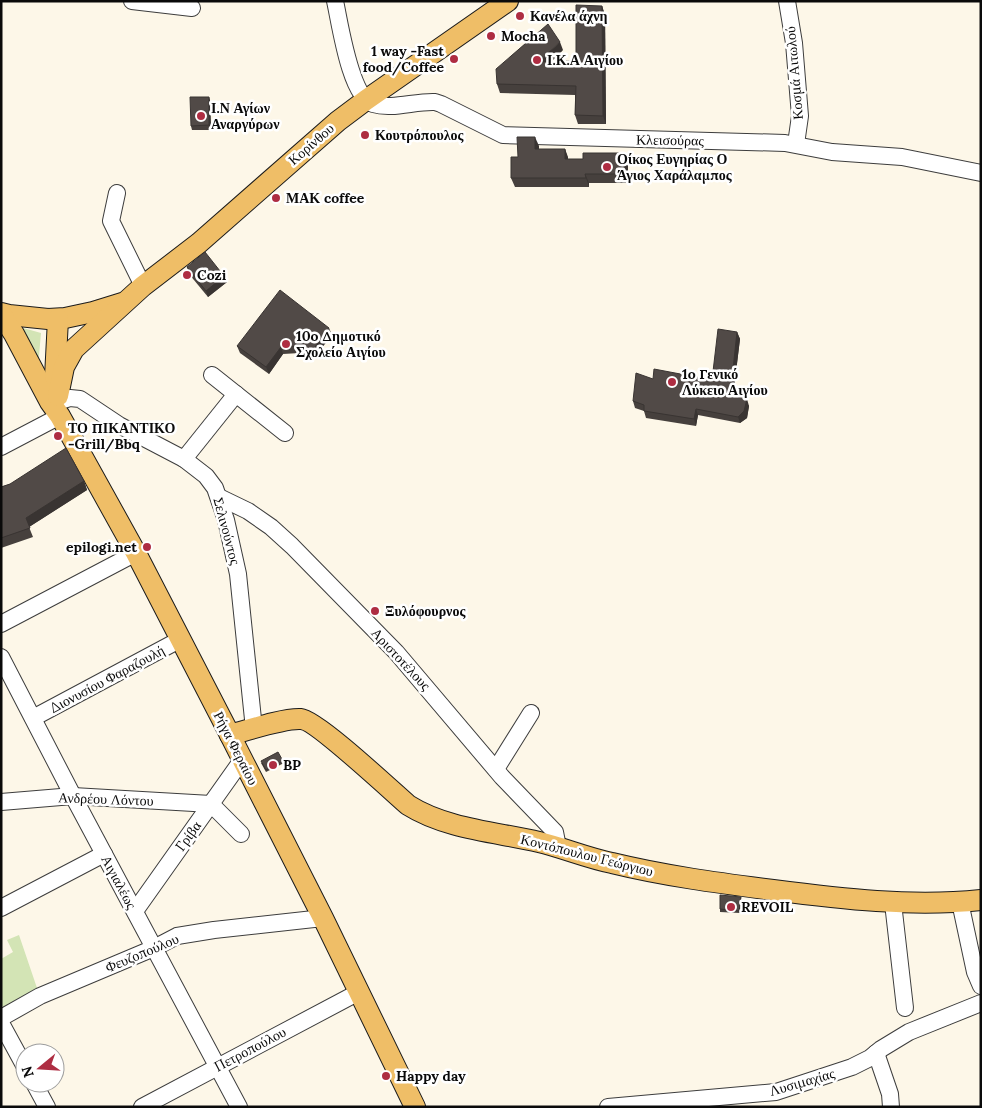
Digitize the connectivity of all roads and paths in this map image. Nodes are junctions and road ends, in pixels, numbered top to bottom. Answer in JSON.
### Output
{"nodes":[{"id":1,"x":132,"y":1,"type":"edge"},
{"id":2,"x":335,"y":1,"type":"edge"},
{"id":3,"x":508,"y":1,"type":"edge"},
{"id":4,"x":787,"y":1,"type":"edge"},
{"id":5,"x":192,"y":8,"type":"dead end"},
{"id":6,"x":366,"y":100,"type":"junction"},
{"id":7,"x":796,"y":144,"type":"junction"},
{"id":8,"x":981,"y":173,"type":"edge"},
{"id":9,"x":117,"y":193,"type":"dead end"},
{"id":10,"x":143,"y":286,"type":"junction"},
{"id":11,"x":126,"y":302,"type":"junction"},
{"id":12,"x":109,"y":319,"type":"junction"},
{"id":13,"x":5,"y":322,"type":"edge"},
{"id":14,"x":52,"y":324,"type":"junction"},
{"id":15,"x":212,"y":376,"type":"dead end"},
{"id":16,"x":236,"y":394,"type":"junction"},
{"id":17,"x":56,"y":402,"type":"junction"},
{"id":18,"x":285,"y":433,"type":"dead end"},
{"id":19,"x":1,"y":447,"type":"edge"},
{"id":20,"x":184,"y":459,"type":"junction"},
{"id":21,"x":219,"y":497,"type":"junction"},
{"id":22,"x":136,"y":553,"type":"junction"},
{"id":23,"x":1,"y":624,"type":"edge"},
{"id":24,"x":181,"y":639,"type":"junction"},
{"id":25,"x":1,"y":657,"type":"edge"},
{"id":26,"x":531,"y":714,"type":"dead end"},
{"id":27,"x":33,"y":718,"type":"junction"},
{"id":28,"x":254,"y":729,"type":"junction"},
{"id":29,"x":230,"y":735,"type":"junction"},
{"id":30,"x":242,"y":760,"type":"junction"},
{"id":31,"x":496,"y":769,"type":"junction"},
{"id":32,"x":73,"y":796,"type":"junction"},
{"id":33,"x":1,"y":802,"type":"edge"},
{"id":34,"x":211,"y":804,"type":"junction"},
{"id":35,"x":241,"y":834,"type":"dead end"},
{"id":36,"x":558,"y":847,"type":"junction"},
{"id":37,"x":104,"y":854,"type":"junction"},
{"id":38,"x":981,"y":900,"type":"edge"},
{"id":39,"x":960,"y":902,"type":"junction"},
{"id":40,"x":893,"y":903,"type":"junction"},
{"id":41,"x":1,"y":908,"type":"edge"},
{"id":42,"x":134,"y":911,"type":"junction"},
{"id":43,"x":323,"y":918,"type":"junction"},
{"id":44,"x":154,"y":948,"type":"junction"},
{"id":45,"x":981,"y":986,"type":"edge"},
{"id":46,"x":359,"y":992,"type":"junction"},
{"id":47,"x":981,"y":1003,"type":"edge"},
{"id":48,"x":906,"y":1008,"type":"dead end"},
{"id":49,"x":1,"y":1018,"type":"edge"},
{"id":50,"x":1,"y":1023,"type":"edge"},
{"id":51,"x":15,"y":1049,"type":"edge"},
{"id":52,"x":876,"y":1053,"type":"junction"},
{"id":53,"x":217,"y":1067,"type":"junction"},
{"id":54,"x":39,"y":1093,"type":"edge"},
{"id":55,"x":47,"y":1107,"type":"edge"},
{"id":56,"x":142,"y":1107,"type":"edge"},
{"id":57,"x":239,"y":1107,"type":"edge"},
{"id":58,"x":415,"y":1107,"type":"edge"},
{"id":59,"x":608,"y":1107,"type":"edge"},
{"id":60,"x":891,"y":1107,"type":"edge"}],
"edges":[{"from":1,"to":5,"type":"street"},
{"from":2,"to":6,"type":"street"},
{"from":3,"to":6,"type":"main road","name":"Κορίνθου"},
{"from":4,"to":7,"type":"street","name":"Κοσμά Αιτωλού"},
{"from":6,"to":7,"type":"street","name":"Κλεισούρας"},
{"from":6,"to":10,"type":"main road","name":"Κορίνθου"},
{"from":7,"to":8,"type":"street","name":"Κλεισούρας"},
{"from":9,"to":10,"type":"street"},
{"from":10,"to":11,"type":"main road","name":"Κορίνθου"},
{"from":11,"to":12,"type":"main road","name":"Κορίνθου"},
{"from":11,"to":14,"type":"main road","name":"Κορίνθου"},
{"from":12,"to":14,"type":"main road"},
{"from":12,"to":17,"type":"main road","name":"Κορίνθου"},
{"from":13,"to":14,"type":"main road"},
{"from":13,"to":17,"type":"main road","name":"Ρήγα Φεραίου"},
{"from":14,"to":17,"type":"main road"},
{"from":15,"to":16,"type":"street"},
{"from":16,"to":18,"type":"street"},
{"from":16,"to":20,"type":"street"},
{"from":17,"to":19,"type":"street"},
{"from":17,"to":20,"type":"street","name":"Σελινούντος"},
{"from":17,"to":22,"type":"main road","name":"Ρήγα Φεραίου"},
{"from":20,"to":21,"type":"street","name":"Σελινούντος"},
{"from":21,"to":28,"type":"street","name":"Σελινούντος"},
{"from":21,"to":31,"type":"street","name":"Αριστοτέλους"},
{"from":22,"to":23,"type":"street"},
{"from":22,"to":24,"type":"main road","name":"Ρήγα Φεραίου"},
{"from":24,"to":27,"type":"street","name":"Διονυσίου Φαραζουλή"},
{"from":24,"to":29,"type":"main road","name":"Ρήγα Φεραίου"},
{"from":25,"to":27,"type":"street","name":"Αιγιαλέως"},
{"from":26,"to":31,"type":"street"},
{"from":27,"to":32,"type":"street","name":"Αιγιαλέως"},
{"from":28,"to":29,"type":"main road","name":"Κοντόπουλου Γεώργιου"},
{"from":28,"to":36,"type":"main road","name":"Κοντόπουλου Γεώργιου"},
{"from":29,"to":30,"type":"main road","name":"Ρήγα Φεραίου"},
{"from":30,"to":34,"type":"street","name":"Γρίβα"},
{"from":30,"to":43,"type":"main road","name":"Ρήγα Φεραίου"},
{"from":31,"to":36,"type":"street","name":"Αριστοτέλους"},
{"from":32,"to":33,"type":"street","name":"Ανδρέου Λόντου"},
{"from":32,"to":34,"type":"street","name":"Ανδρέου Λόντου"},
{"from":32,"to":37,"type":"street","name":"Αιγιαλέως"},
{"from":34,"to":35,"type":"street"},
{"from":34,"to":42,"type":"street","name":"Γρίβα"},
{"from":36,"to":40,"type":"main road","name":"Κοντόπουλου Γεώργιου"},
{"from":37,"to":41,"type":"street"},
{"from":37,"to":42,"type":"street","name":"Αιγιαλέως"},
{"from":38,"to":39,"type":"main road","name":"Κοντόπουλου Γεώργιου"},
{"from":39,"to":40,"type":"main road","name":"Κοντόπουλου Γεώργιου"},
{"from":39,"to":45,"type":"street"},
{"from":40,"to":48,"type":"street"},
{"from":42,"to":44,"type":"street","name":"Αιγιαλέως"},
{"from":43,"to":44,"type":"street","name":"Φευζοπούλου"},
{"from":43,"to":46,"type":"main road","name":"Ρήγα Φεραίου"},
{"from":44,"to":49,"type":"street","name":"Φευζοπούλου"},
{"from":44,"to":53,"type":"street","name":"Αιγιαλέως"},
{"from":46,"to":53,"type":"street","name":"Πετροπούλου"},
{"from":46,"to":58,"type":"main road","name":"Ρήγα Φεραίου"},
{"from":47,"to":52,"type":"street","name":"Λυσιμαχίας"},
{"from":50,"to":51,"type":"street"},
{"from":52,"to":59,"type":"street","name":"Λυσιμαχίας"},
{"from":52,"to":60,"type":"street"},
{"from":53,"to":56,"type":"street","name":"Πετροπούλου"},
{"from":53,"to":57,"type":"street","name":"Αιγιαλέως"},
{"from":54,"to":55,"type":"street"}]}
